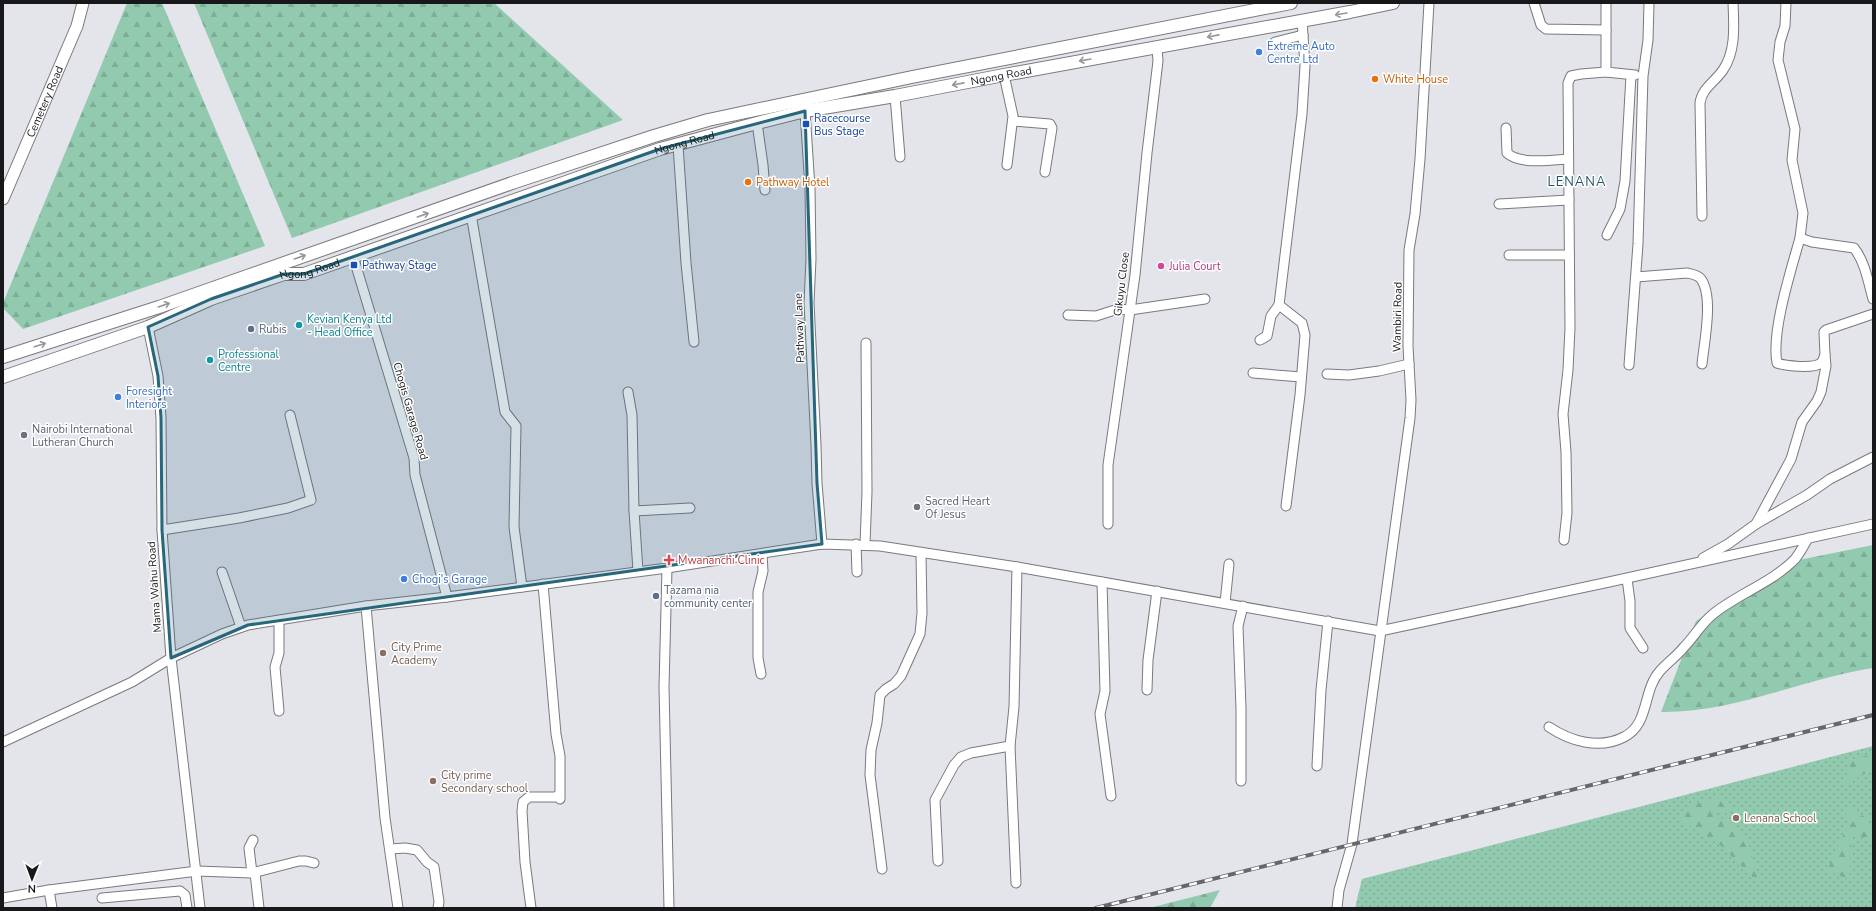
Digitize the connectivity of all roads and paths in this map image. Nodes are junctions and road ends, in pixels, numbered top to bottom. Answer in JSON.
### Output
{"nodes":[{"id":1,"x":83,"y":3,"type":"edge"},
{"id":2,"x":1290,"y":3,"type":"edge"},
{"id":3,"x":1393,"y":3,"type":"edge"},
{"id":4,"x":1429,"y":3,"type":"edge"},
{"id":5,"x":1534,"y":3,"type":"edge"},
{"id":6,"x":1606,"y":3,"type":"edge"},
{"id":7,"x":1649,"y":3,"type":"edge"},
{"id":8,"x":1733,"y":3,"type":"edge"},
{"id":9,"x":1786,"y":3,"type":"edge"},
{"id":10,"x":1302,"y":20,"type":"junction"},
{"id":11,"x":1606,"y":30,"type":"junction"},
{"id":12,"x":1303,"y":35,"type":"junction"},
{"id":13,"x":1274,"y":42,"type":"dead end"},
{"id":14,"x":1157,"y":48,"type":"junction"},
{"id":15,"x":1606,"y":72,"type":"junction"},
{"id":16,"x":1004,"y":75,"type":"junction"},
{"id":17,"x":1631,"y":75,"type":"junction"},
{"id":18,"x":1643,"y":76,"type":"junction"},
{"id":19,"x":895,"y":96,"type":"junction"},
{"id":20,"x":805,"y":111,"type":"junction"},
{"id":21,"x":1013,"y":121,"type":"junction"},
{"id":22,"x":757,"y":123,"type":"junction"},
{"id":23,"x":1506,"y":128,"type":"dead end"},
{"id":24,"x":678,"y":145,"type":"junction"},
{"id":25,"x":900,"y":157,"type":"dead end"},
{"id":26,"x":1568,"y":159,"type":"junction"},
{"id":27,"x":1007,"y":165,"type":"dead end"},
{"id":28,"x":1045,"y":172,"type":"dead end"},
{"id":29,"x":765,"y":190,"type":"dead end"},
{"id":30,"x":3,"y":199,"type":"edge"},
{"id":31,"x":1569,"y":200,"type":"junction"},
{"id":32,"x":1499,"y":204,"type":"dead end"},
{"id":33,"x":471,"y":214,"type":"junction"},
{"id":34,"x":1702,"y":216,"type":"dead end"},
{"id":35,"x":1607,"y":236,"type":"dead end"},
{"id":36,"x":1800,"y":238,"type":"junction"},
{"id":37,"x":1509,"y":255,"type":"dead end"},
{"id":38,"x":1569,"y":255,"type":"junction"},
{"id":39,"x":353,"y":256,"type":"junction"},
{"id":40,"x":1636,"y":277,"type":"junction"},
{"id":41,"x":1205,"y":298,"type":"dead end"},
{"id":42,"x":1873,"y":299,"type":"edge"},
{"id":43,"x":1279,"y":305,"type":"junction"},
{"id":44,"x":1130,"y":310,"type":"junction"},
{"id":45,"x":1873,"y":314,"type":"edge"},
{"id":46,"x":1068,"y":315,"type":"dead end"},
{"id":47,"x":148,"y":327,"type":"junction"},
{"id":48,"x":1260,"y":340,"type":"dead end"},
{"id":49,"x":694,"y":342,"type":"dead end"},
{"id":50,"x":866,"y":343,"type":"dead end"},
{"id":51,"x":1826,"y":355,"type":"junction"},
{"id":52,"x":3,"y":357,"type":"edge"},
{"id":53,"x":1408,"y":364,"type":"junction"},
{"id":54,"x":1702,"y":364,"type":"dead end"},
{"id":55,"x":1630,"y":365,"type":"dead end"},
{"id":56,"x":1253,"y":373,"type":"dead end"},
{"id":57,"x":1327,"y":374,"type":"dead end"},
{"id":58,"x":3,"y":377,"type":"edge"},
{"id":59,"x":1301,"y":377,"type":"junction"},
{"id":60,"x":628,"y":392,"type":"dead end"},
{"id":61,"x":290,"y":415,"type":"dead end"},
{"id":62,"x":1873,"y":457,"type":"edge"},
{"id":63,"x":1286,"y":506,"type":"dead end"},
{"id":64,"x":690,"y":508,"type":"dead end"},
{"id":65,"x":634,"y":511,"type":"junction"},
{"id":66,"x":1108,"y":524,"type":"dead end"},
{"id":67,"x":1756,"y":524,"type":"junction"},
{"id":68,"x":1873,"y":524,"type":"edge"},
{"id":69,"x":162,"y":530,"type":"junction"},
{"id":70,"x":1808,"y":538,"type":"junction"},
{"id":71,"x":1564,"y":540,"type":"dead end"},
{"id":72,"x":822,"y":544,"type":"junction"},
{"id":73,"x":860,"y":544,"type":"junction"},
{"id":74,"x":921,"y":553,"type":"junction"},
{"id":75,"x":762,"y":554,"type":"junction"},
{"id":76,"x":1695,"y":563,"type":"junction"},
{"id":77,"x":1229,"y":564,"type":"dead end"},
{"id":78,"x":1016,"y":567,"type":"junction"},
{"id":79,"x":667,"y":568,"type":"junction"},
{"id":80,"x":638,"y":571,"type":"junction"},
{"id":81,"x":222,"y":572,"type":"dead end"},
{"id":82,"x":857,"y":572,"type":"dead end"},
{"id":83,"x":1627,"y":578,"type":"junction"},
{"id":84,"x":1102,"y":582,"type":"junction"},
{"id":85,"x":543,"y":584,"type":"junction"},
{"id":86,"x":522,"y":587,"type":"junction"},
{"id":87,"x":1157,"y":591,"type":"junction"},
{"id":88,"x":447,"y":597,"type":"junction"},
{"id":89,"x":1225,"y":603,"type":"junction"},
{"id":90,"x":366,"y":606,"type":"junction"},
{"id":91,"x":1243,"y":606,"type":"junction"},
{"id":92,"x":279,"y":621,"type":"junction"},
{"id":93,"x":1328,"y":621,"type":"junction"},
{"id":94,"x":241,"y":627,"type":"junction"},
{"id":95,"x":1380,"y":631,"type":"junction"},
{"id":96,"x":1643,"y":648,"type":"dead end"},
{"id":97,"x":171,"y":658,"type":"junction"},
{"id":98,"x":761,"y":674,"type":"dead end"},
{"id":99,"x":1147,"y":690,"type":"dead end"},
{"id":100,"x":279,"y":711,"type":"dead end"},
{"id":101,"x":1548,"y":728,"type":"dead end"},
{"id":102,"x":3,"y":742,"type":"edge"},
{"id":103,"x":1010,"y":746,"type":"junction"},
{"id":104,"x":1317,"y":766,"type":"dead end"},
{"id":105,"x":1241,"y":781,"type":"dead end"},
{"id":106,"x":1111,"y":796,"type":"dead end"},
{"id":107,"x":253,"y":840,"type":"dead end"},
{"id":108,"x":390,"y":849,"type":"junction"},
{"id":109,"x":938,"y":861,"type":"dead end"},
{"id":110,"x":314,"y":863,"type":"dead end"},
{"id":111,"x":882,"y":868,"type":"dead end"},
{"id":112,"x":197,"y":871,"type":"junction"},
{"id":113,"x":254,"y":873,"type":"junction"},
{"id":114,"x":1016,"y":883,"type":"dead end"},
{"id":115,"x":49,"y":890,"type":"junction"},
{"id":116,"x":3,"y":898,"type":"edge"},
{"id":117,"x":102,"y":898,"type":"dead end"},
{"id":118,"x":52,"y":908,"type":"edge"},
{"id":119,"x":187,"y":908,"type":"edge"},
{"id":120,"x":200,"y":908,"type":"edge"},
{"id":121,"x":259,"y":908,"type":"edge"},
{"id":122,"x":398,"y":908,"type":"edge"},
{"id":123,"x":438,"y":908,"type":"edge"},
{"id":124,"x":531,"y":908,"type":"edge"},
{"id":125,"x":669,"y":908,"type":"edge"},
{"id":126,"x":1337,"y":908,"type":"edge"}],
"edges":[{"from":1,"to":30,"type":"street","name":"Cemetery Road"},
{"from":52,"to":2,"type":"main road","name":"Ngong Road","one_way":true},
{"from":3,"to":10,"type":"main road","name":"Ngong Road","one_way":true},
{"from":4,"to":53,"type":"street","name":"Wambiri Road"},
{"from":5,"to":11,"type":"street"},
{"from":6,"to":11,"type":"street"},
{"from":7,"to":18,"type":"street"},
{"from":8,"to":34,"type":"street"},
{"from":9,"to":36,"type":"street"},
{"from":10,"to":12,"type":"street"},
{"from":10,"to":14,"type":"main road","name":"Ngong Road","one_way":true},
{"from":11,"to":15,"type":"street"},
{"from":12,"to":13,"type":"street"},
{"from":12,"to":43,"type":"street"},
{"from":14,"to":16,"type":"main road","name":"Ngong Road","one_way":true},
{"from":14,"to":44,"type":"street","name":"Gikuyu Close"},
{"from":15,"to":17,"type":"street"},
{"from":15,"to":26,"type":"street"},
{"from":16,"to":19,"type":"main road","name":"Ngong Road","one_way":true},
{"from":16,"to":21,"type":"street"},
{"from":17,"to":18,"type":"street"},
{"from":17,"to":35,"type":"street"},
{"from":18,"to":40,"type":"street"},
{"from":19,"to":20,"type":"main road","name":"Ngong Road"},
{"from":19,"to":25,"type":"street"},
{"from":20,"to":22,"type":"main road","name":"Ngong Road"},
{"from":20,"to":72,"type":"street","name":"Pathway Lane"},
{"from":21,"to":27,"type":"street"},
{"from":21,"to":28,"type":"street"},
{"from":22,"to":24,"type":"main road","name":"Ngong Road"},
{"from":22,"to":29,"type":"street"},
{"from":23,"to":26,"type":"street"},
{"from":24,"to":33,"type":"main road","name":"Ngong Road"},
{"from":24,"to":49,"type":"street"},
{"from":26,"to":31,"type":"street"},
{"from":31,"to":32,"type":"street"},
{"from":31,"to":38,"type":"street"},
{"from":33,"to":39,"type":"main road","name":"Ngong Road"},
{"from":33,"to":86,"type":"street"},
{"from":36,"to":42,"type":"street"},
{"from":36,"to":51,"type":"street"},
{"from":37,"to":38,"type":"street"},
{"from":38,"to":71,"type":"street"},
{"from":39,"to":47,"type":"main road","name":"Ngong Road"},
{"from":39,"to":88,"type":"street","name":"Chogis Garage Road"},
{"from":40,"to":54,"type":"street"},
{"from":40,"to":55,"type":"street"},
{"from":41,"to":44,"type":"street"},
{"from":43,"to":48,"type":"street"},
{"from":43,"to":59,"type":"street"},
{"from":44,"to":46,"type":"street"},
{"from":44,"to":66,"type":"street","name":"Gikuyu Close"},
{"from":45,"to":51,"type":"street"},
{"from":47,"to":58,"type":"main road","name":"Ngong Road"},
{"from":47,"to":69,"type":"street","name":"Mama Wahu Road"},
{"from":50,"to":73,"type":"street"},
{"from":51,"to":67,"type":"street"},
{"from":53,"to":57,"type":"street"},
{"from":53,"to":95,"type":"street","name":"Wambiri Road"},
{"from":56,"to":59,"type":"street"},
{"from":59,"to":63,"type":"street"},
{"from":60,"to":65,"type":"street"},
{"from":61,"to":69,"type":"street"},
{"from":62,"to":67,"type":"street"},
{"from":64,"to":65,"type":"street"},
{"from":65,"to":80,"type":"street"},
{"from":67,"to":76,"type":"street"},
{"from":68,"to":70,"type":"street"},
{"from":69,"to":97,"type":"street","name":"Mama Wahu Road"},
{"from":70,"to":76,"type":"street"},
{"from":70,"to":101,"type":"street"},
{"from":72,"to":73,"type":"street"},
{"from":72,"to":75,"type":"street"},
{"from":73,"to":74,"type":"street"},
{"from":73,"to":82,"type":"street"},
{"from":74,"to":78,"type":"street"},
{"from":74,"to":111,"type":"street"},
{"from":75,"to":79,"type":"street"},
{"from":75,"to":98,"type":"street"},
{"from":76,"to":83,"type":"street"},
{"from":77,"to":89,"type":"street"},
{"from":78,"to":84,"type":"street"},
{"from":78,"to":103,"type":"street"},
{"from":79,"to":80,"type":"street"},
{"from":79,"to":125,"type":"street"},
{"from":80,"to":85,"type":"street"},
{"from":81,"to":94,"type":"street"},
{"from":83,"to":95,"type":"street"},
{"from":83,"to":96,"type":"street"},
{"from":84,"to":87,"type":"street"},
{"from":84,"to":106,"type":"street"},
{"from":85,"to":86,"type":"street"},
{"from":85,"to":124,"type":"street"},
{"from":86,"to":88,"type":"street"},
{"from":87,"to":89,"type":"street"},
{"from":87,"to":99,"type":"street"},
{"from":88,"to":90,"type":"street"},
{"from":89,"to":91,"type":"street"},
{"from":90,"to":92,"type":"street"},
{"from":90,"to":108,"type":"street"},
{"from":91,"to":93,"type":"street"},
{"from":91,"to":105,"type":"street"},
{"from":92,"to":94,"type":"street"},
{"from":92,"to":100,"type":"street"},
{"from":93,"to":95,"type":"street"},
{"from":93,"to":104,"type":"street"},
{"from":94,"to":97,"type":"street"},
{"from":95,"to":126,"type":"street","name":"Wambiri Road"},
{"from":97,"to":102,"type":"street"},
{"from":97,"to":112,"type":"street","name":"Mama Wahu Road"},
{"from":103,"to":109,"type":"street"},
{"from":103,"to":114,"type":"street"},
{"from":107,"to":113,"type":"street"},
{"from":108,"to":122,"type":"street"},
{"from":108,"to":123,"type":"street"},
{"from":110,"to":113,"type":"street"},
{"from":112,"to":113,"type":"street"},
{"from":112,"to":115,"type":"street"},
{"from":112,"to":120,"type":"street","name":"Mama Wahu Road"},
{"from":113,"to":121,"type":"street"},
{"from":115,"to":116,"type":"street"},
{"from":115,"to":118,"type":"street"},
{"from":117,"to":119,"type":"street"}]}
